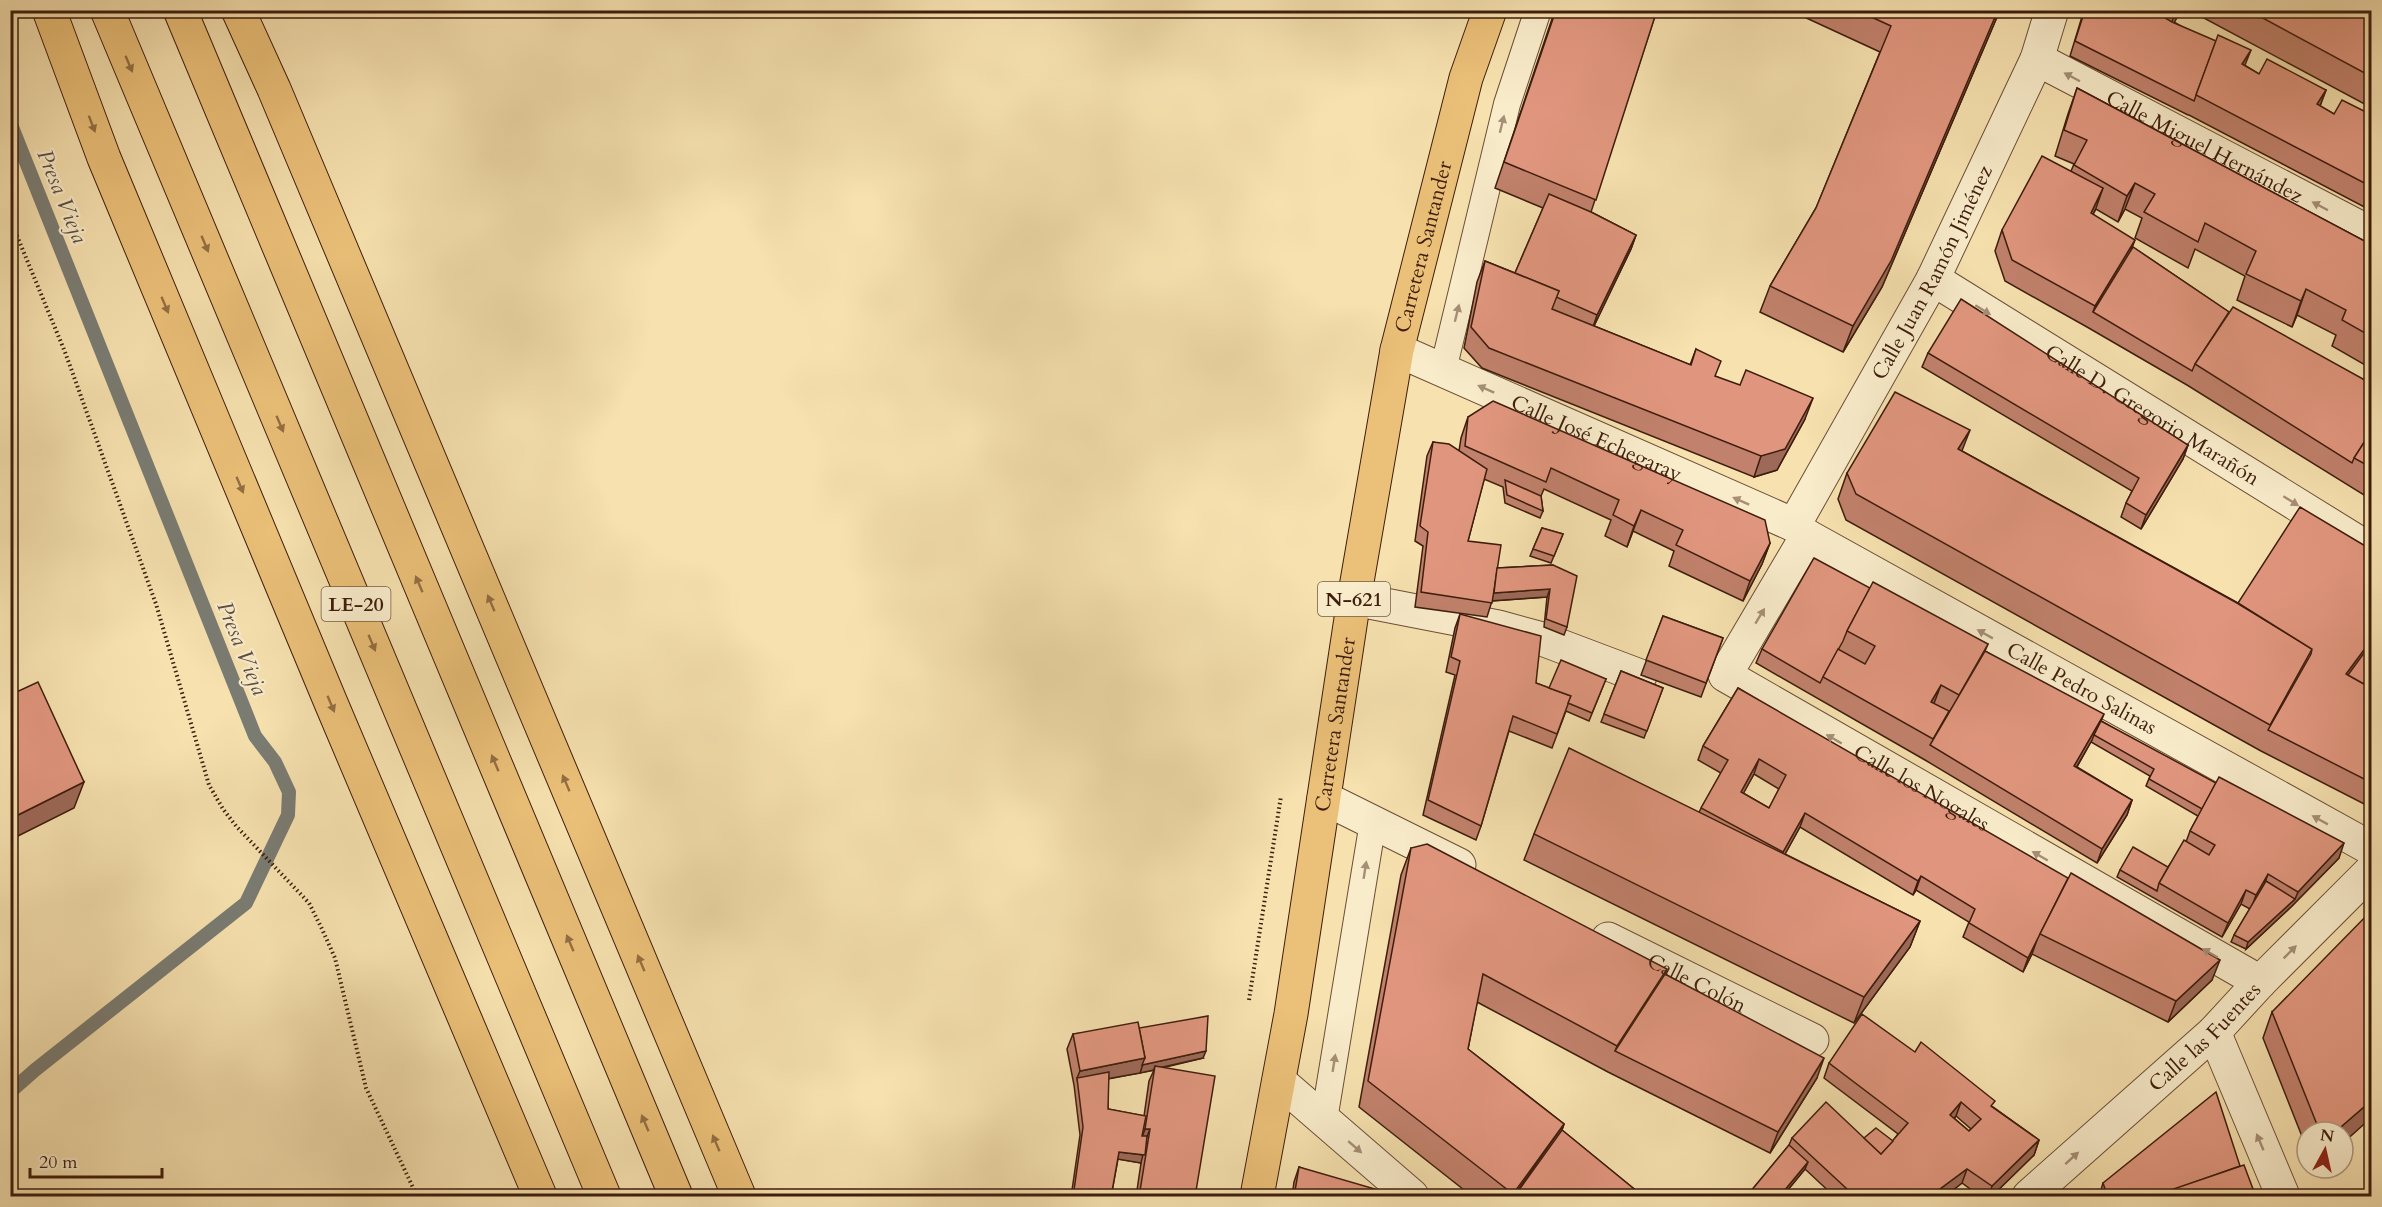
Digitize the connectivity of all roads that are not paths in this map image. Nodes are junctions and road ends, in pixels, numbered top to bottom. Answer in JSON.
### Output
{"nodes":[{"id":1,"x":49,"y":10,"type":"edge"},
{"id":2,"x":107,"y":10,"type":"edge"},
{"id":3,"x":180,"y":10,"type":"edge"},
{"id":4,"x":238,"y":10,"type":"edge"},
{"id":5,"x":1490,"y":10,"type":"edge"},
{"id":6,"x":1538,"y":10,"type":"edge"},
{"id":7,"x":2052,"y":10,"type":"edge"},
{"id":8,"x":2037,"y":58,"type":"junction"},
{"id":9,"x":2372,"y":234,"type":"edge"},
{"id":10,"x":1933,"y":279,"type":"junction"},
{"id":11,"x":1397,"y":350,"type":"junction"},
{"id":12,"x":1443,"y":370,"type":"junction"},
{"id":13,"x":1801,"y":530,"type":"junction"},
{"id":14,"x":2372,"y":551,"type":"edge"},
{"id":15,"x":1354,"y":599,"type":"junction"},
{"id":16,"x":1640,"y":676,"type":"edge"},
{"id":17,"x":1324,"y":798,"type":"junction"},
{"id":18,"x":1373,"y":822,"type":"junction"},
{"id":19,"x":2372,"y":849,"type":"edge"},
{"id":20,"x":2372,"y":870,"type":"edge"},
{"id":21,"x":1480,"y":876,"type":"edge"},
{"id":22,"x":1576,"y":923,"type":"edge"},
{"id":23,"x":2260,"y":982,"type":"junction"},
{"id":24,"x":2214,"y":1032,"type":"junction"},
{"id":25,"x":1812,"y":1040,"type":"dead end"},
{"id":26,"x":1279,"y":1081,"type":"junction"},
{"id":27,"x":1324,"y":1120,"type":"junction"},
{"id":28,"x":1397,"y":1191,"type":"edge"},
{"id":29,"x":540,"y":1197,"type":"edge"},
{"id":30,"x":604,"y":1197,"type":"edge"},
{"id":31,"x":676,"y":1197,"type":"edge"},
{"id":32,"x":738,"y":1197,"type":"edge"},
{"id":33,"x":1257,"y":1197,"type":"edge"},
{"id":34,"x":2029,"y":1197,"type":"edge"},
{"id":35,"x":2283,"y":1197,"type":"edge"}],
"edges":[{"from":1,"to":29,"type":"highway","one_way":true},
{"from":2,"to":30,"type":"highway","number":"LE-20","one_way":true},
{"from":31,"to":3,"type":"highway","number":"LE-20","one_way":true},
{"from":32,"to":4,"type":"highway","one_way":true},
{"from":5,"to":11,"type":"highway","name":"Carretera Santander","number":"N-621"},
{"from":12,"to":6,"type":"lane","one_way":true},
{"from":7,"to":8,"type":"street","name":"Calle Juan Ramón Jiménez"},
{"from":9,"to":8,"type":"street","name":"Calle Miguel Hernández","one_way":true},
{"from":8,"to":10,"type":"street","name":"Calle Juan Ramón Jiménez"},
{"from":10,"to":13,"type":"street","name":"Calle Juan Ramón Jiménez"},
{"from":10,"to":14,"type":"street","name":"Calle D. Gregorio Marañón","one_way":true},
{"from":11,"to":12,"type":"street","name":"Calle José Echegaray"},
{"from":11,"to":15,"type":"highway","name":"Carretera Santander","number":"N-621"},
{"from":13,"to":12,"type":"street","name":"Calle José Echegaray","one_way":true},
{"from":19,"to":13,"type":"street","name":"Calle Pedro Salinas","one_way":true},
{"from":23,"to":13,"type":"street","name":"Calle los Nogales","one_way":true},
{"from":15,"to":16,"type":"street"},
{"from":15,"to":17,"type":"highway","name":"Carretera Santander","number":"N-621"},
{"from":17,"to":18,"type":"street"},
{"from":17,"to":26,"type":"highway","name":"Carretera Santander","number":"N-621"},
{"from":18,"to":21,"type":"street"},
{"from":27,"to":18,"type":"lane","one_way":true},
{"from":23,"to":20,"type":"street","name":"Calle las Fuentes","one_way":true},
{"from":22,"to":25,"type":"street","name":"Calle Colón"},
{"from":23,"to":24,"type":"street","name":"Calle las Fuentes"},
{"from":34,"to":24,"type":"street","name":"Calle las Fuentes","one_way":true},
{"from":35,"to":24,"type":"street","one_way":true},
{"from":26,"to":27,"type":"street"},
{"from":26,"to":33,"type":"highway","name":"Carretera Santander","number":"N-621"},
{"from":27,"to":28,"type":"street","one_way":true}]}
